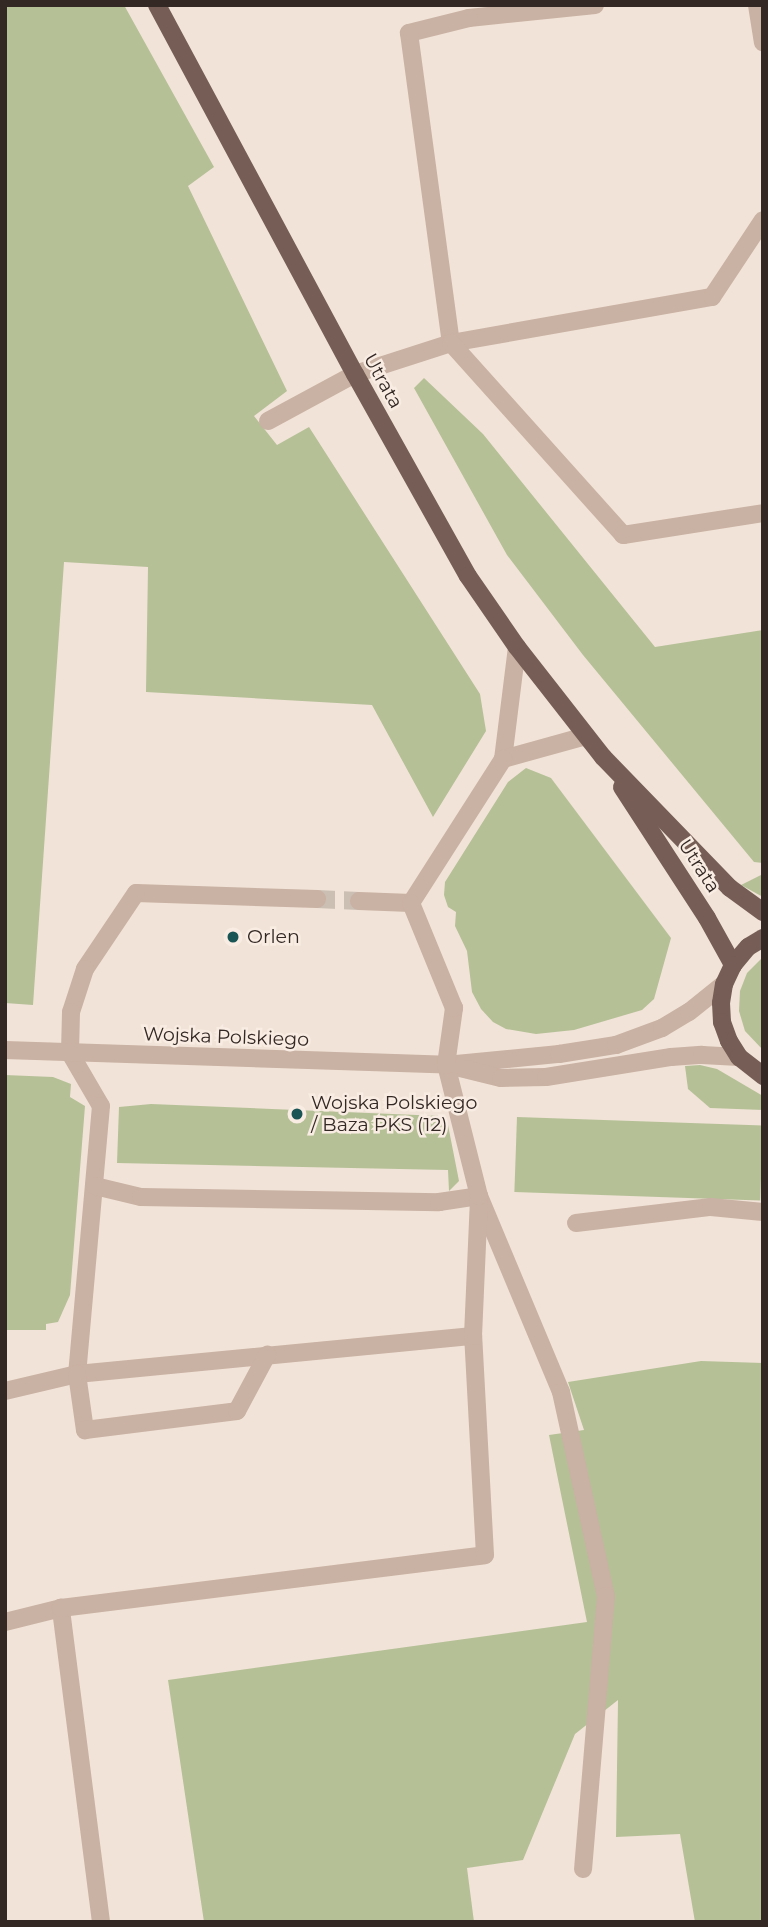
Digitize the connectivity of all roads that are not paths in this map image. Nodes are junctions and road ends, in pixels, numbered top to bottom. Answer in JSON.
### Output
{"nodes":[{"id":1,"x":157,"y":5,"type":"edge"},
{"id":2,"x":595,"y":5,"type":"edge"},
{"id":3,"x":757,"y":5,"type":"edge"},
{"id":4,"x":763,"y":43,"type":"edge"},
{"id":5,"x":763,"y":220,"type":"edge"},
{"id":6,"x":451,"y":343,"type":"junction"},
{"id":7,"x":355,"y":374,"type":"junction"},
{"id":8,"x":268,"y":421,"type":"dead end"},
{"id":9,"x":763,"y":513,"type":"edge"},
{"id":10,"x":517,"y":647,"type":"junction"},
{"id":11,"x":586,"y":736,"type":"junction"},
{"id":12,"x":603,"y":757,"type":"junction"},
{"id":13,"x":503,"y":759,"type":"junction"},
{"id":14,"x":317,"y":900,"type":"tunnel mouth"},
{"id":15,"x":359,"y":901,"type":"tunnel mouth"},
{"id":16,"x":411,"y":903,"type":"junction"},
{"id":17,"x":763,"y":912,"type":"edge"},
{"id":18,"x":763,"y":938,"type":"edge"},
{"id":19,"x":733,"y":965,"type":"junction"},
{"id":20,"x":724,"y":984,"type":"junction"},
{"id":21,"x":5,"y":1050,"type":"edge"},
{"id":22,"x":70,"y":1052,"type":"junction"},
{"id":23,"x":739,"y":1057,"type":"junction"},
{"id":24,"x":446,"y":1065,"type":"junction"},
{"id":25,"x":763,"y":1076,"type":"edge"},
{"id":26,"x":94,"y":1186,"type":"junction"},
{"id":27,"x":479,"y":1196,"type":"junction"},
{"id":28,"x":763,"y":1212,"type":"edge"},
{"id":29,"x":576,"y":1223,"type":"dead end"},
{"id":30,"x":473,"y":1336,"type":"junction"},
{"id":31,"x":267,"y":1355,"type":"junction"},
{"id":32,"x":77,"y":1374,"type":"junction"},
{"id":33,"x":5,"y":1391,"type":"edge"},
{"id":34,"x":61,"y":1608,"type":"junction"},
{"id":35,"x":5,"y":1622,"type":"edge"},
{"id":36,"x":583,"y":1869,"type":"dead end"},
{"id":37,"x":101,"y":1922,"type":"edge"}],
"edges":[{"from":1,"to":7,"type":"main road","name":"Utrata"},
{"from":2,"to":6,"type":"street"},
{"from":3,"to":4,"type":"street"},
{"from":5,"to":6,"type":"street"},
{"from":6,"to":7,"type":"street"},
{"from":6,"to":9,"type":"street"},
{"from":7,"to":8,"type":"street"},
{"from":7,"to":10,"type":"main road","name":"Utrata"},
{"from":10,"to":11,"type":"main road","name":"Utrata"},
{"from":10,"to":13,"type":"street"},
{"from":11,"to":12,"type":"main road","name":"Utrata"},
{"from":11,"to":13,"type":"street"},
{"from":12,"to":17,"type":"main road","name":"Utrata"},
{"from":12,"to":19,"type":"main road","name":"Utrata"},
{"from":13,"to":16,"type":"street"},
{"from":14,"to":22,"type":"street"},
{"from":15,"to":16,"type":"street"},
{"from":16,"to":24,"type":"street"},
{"from":18,"to":19,"type":"main road"},
{"from":19,"to":20,"type":"main road"},
{"from":20,"to":23,"type":"main road"},
{"from":20,"to":24,"type":"street","name":"Wojska Polskiego"},
{"from":21,"to":22,"type":"street","name":"Wojska Polskiego"},
{"from":22,"to":24,"type":"street","name":"Wojska Polskiego"},
{"from":22,"to":26,"type":"street"},
{"from":23,"to":24,"type":"street","name":"Wojska Polskiego"},
{"from":23,"to":25,"type":"main road"},
{"from":24,"to":27,"type":"street"},
{"from":26,"to":27,"type":"street"},
{"from":26,"to":32,"type":"street"},
{"from":27,"to":30,"type":"street"},
{"from":27,"to":36,"type":"street"},
{"from":28,"to":29,"type":"street"},
{"from":30,"to":31,"type":"street"},
{"from":30,"to":34,"type":"street"},
{"from":31,"to":32,"type":"street"},
{"from":31,"to":32,"type":"street"},
{"from":32,"to":33,"type":"street"},
{"from":34,"to":35,"type":"street"},
{"from":34,"to":37,"type":"street"}]}
